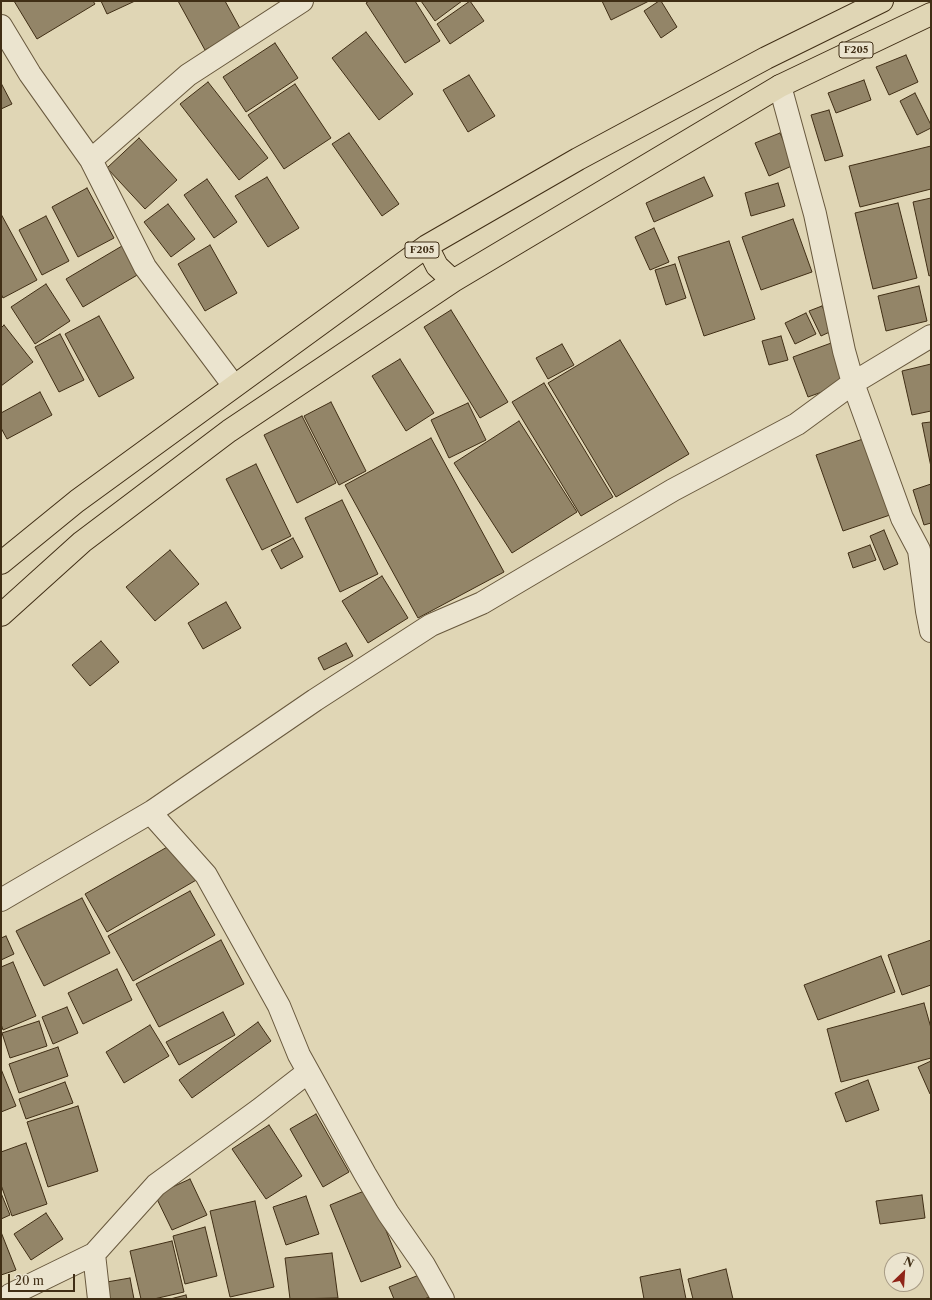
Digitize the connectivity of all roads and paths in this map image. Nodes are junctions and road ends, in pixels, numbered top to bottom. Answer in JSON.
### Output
{"nodes":[{"id":1,"x":302,"y":1,"type":"edge"},
{"id":2,"x":882,"y":1,"type":"edge"},
{"id":3,"x":931,"y":14,"type":"edge"},
{"id":4,"x":1,"y":26,"type":"edge"},
{"id":5,"x":780,"y":86,"type":"junction"},
{"id":6,"x":91,"y":160,"type":"junction"},
{"id":7,"x":427,"y":246,"type":"junction"},
{"id":8,"x":453,"y":281,"type":"junction"},
{"id":9,"x":931,"y":336,"type":"edge"},
{"id":10,"x":853,"y":383,"type":"junction"},
{"id":11,"x":234,"y":386,"type":"junction"},
{"id":12,"x":925,"y":547,"type":"edge"},
{"id":13,"x":1,"y":563,"type":"edge"},
{"id":14,"x":1,"y":615,"type":"edge"},
{"id":15,"x":931,"y":631,"type":"edge"},
{"id":16,"x":153,"y":811,"type":"junction"},
{"id":17,"x":1,"y":900,"type":"edge"},
{"id":18,"x":308,"y":1072,"type":"junction"},
{"id":19,"x":94,"y":1254,"type":"junction"},
{"id":20,"x":5,"y":1299,"type":"edge"},
{"id":21,"x":99,"y":1299,"type":"edge"},
{"id":22,"x":443,"y":1299,"type":"edge"}],
"edges":[{"from":1,"to":6,"type":"street"},
{"from":2,"to":7,"type":"main road","number":"F205"},
{"from":3,"to":5,"type":"main road","number":"F205"},
{"from":4,"to":6,"type":"street"},
{"from":5,"to":8,"type":"main road","number":"F205"},
{"from":5,"to":10,"type":"street"},
{"from":6,"to":11,"type":"street"},
{"from":7,"to":8,"type":"main road"},
{"from":7,"to":11,"type":"main road","number":"F205"},
{"from":8,"to":14,"type":"main road","number":"F205"},
{"from":9,"to":10,"type":"street"},
{"from":10,"to":12,"type":"street"},
{"from":10,"to":16,"type":"street"},
{"from":11,"to":13,"type":"main road","number":"F205"},
{"from":12,"to":15,"type":"street"},
{"from":16,"to":17,"type":"street"},
{"from":16,"to":18,"type":"street"},
{"from":18,"to":19,"type":"street"},
{"from":18,"to":22,"type":"street"},
{"from":19,"to":20,"type":"street"},
{"from":19,"to":21,"type":"street"}]}
